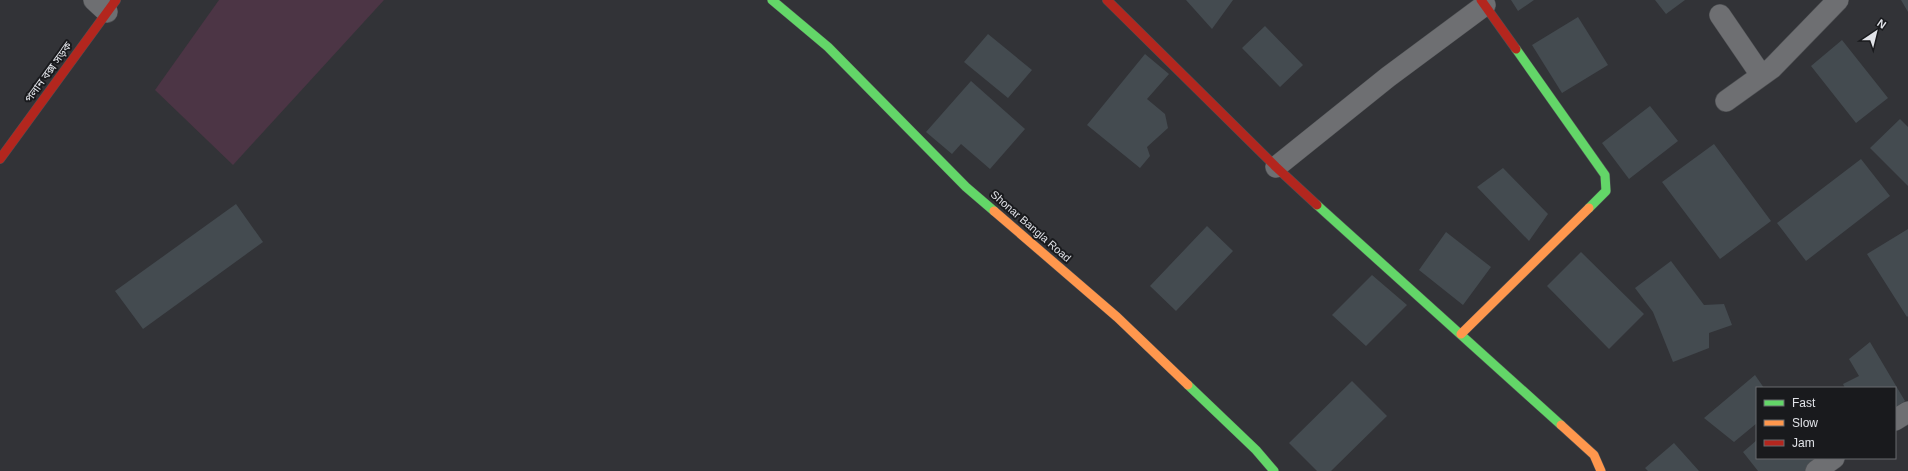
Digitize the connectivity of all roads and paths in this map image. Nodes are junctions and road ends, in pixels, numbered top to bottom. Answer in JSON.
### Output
{"nodes":[{"id":1,"x":772,"y":0,"type":"edge"},
{"id":2,"x":1107,"y":0,"type":"edge"},
{"id":3,"x":1838,"y":0,"type":"edge"},
{"id":4,"x":1483,"y":2,"type":"edge"},
{"id":5,"x":106,"y":4,"type":"edge"},
{"id":6,"x":1720,"y":15,"type":"dead end"},
{"id":7,"x":1762,"y":75,"type":"junction"},
{"id":8,"x":1726,"y":101,"type":"dead end"},
{"id":9,"x":0,"y":159,"type":"edge"},
{"id":10,"x":1276,"y":167,"type":"junction"},
{"id":11,"x":1461,"y":334,"type":"junction"},
{"id":12,"x":1908,"y":412,"type":"edge"},
{"id":13,"x":1896,"y":419,"type":"edge"},
{"id":14,"x":1833,"y":459,"type":"edge"},
{"id":15,"x":1274,"y":471,"type":"edge"},
{"id":16,"x":1601,"y":471,"type":"edge"},
{"id":17,"x":1816,"y":471,"type":"edge"}],
"edges":[{"from":1,"to":15,"type":"street","name":"Shonar Bangla Road"},
{"from":2,"to":10,"type":"street"},
{"from":3,"to":7,"type":"street"},
{"from":4,"to":10,"type":"street"},
{"from":4,"to":11,"type":"street"},
{"from":5,"to":9,"type":"street","name":"পলান বক্স সড়ক"},
{"from":6,"to":7,"type":"street"},
{"from":7,"to":8,"type":"street"},
{"from":10,"to":11,"type":"street"},
{"from":11,"to":16,"type":"street"},
{"from":12,"to":13,"type":"street"},
{"from":14,"to":17,"type":"street"}]}
